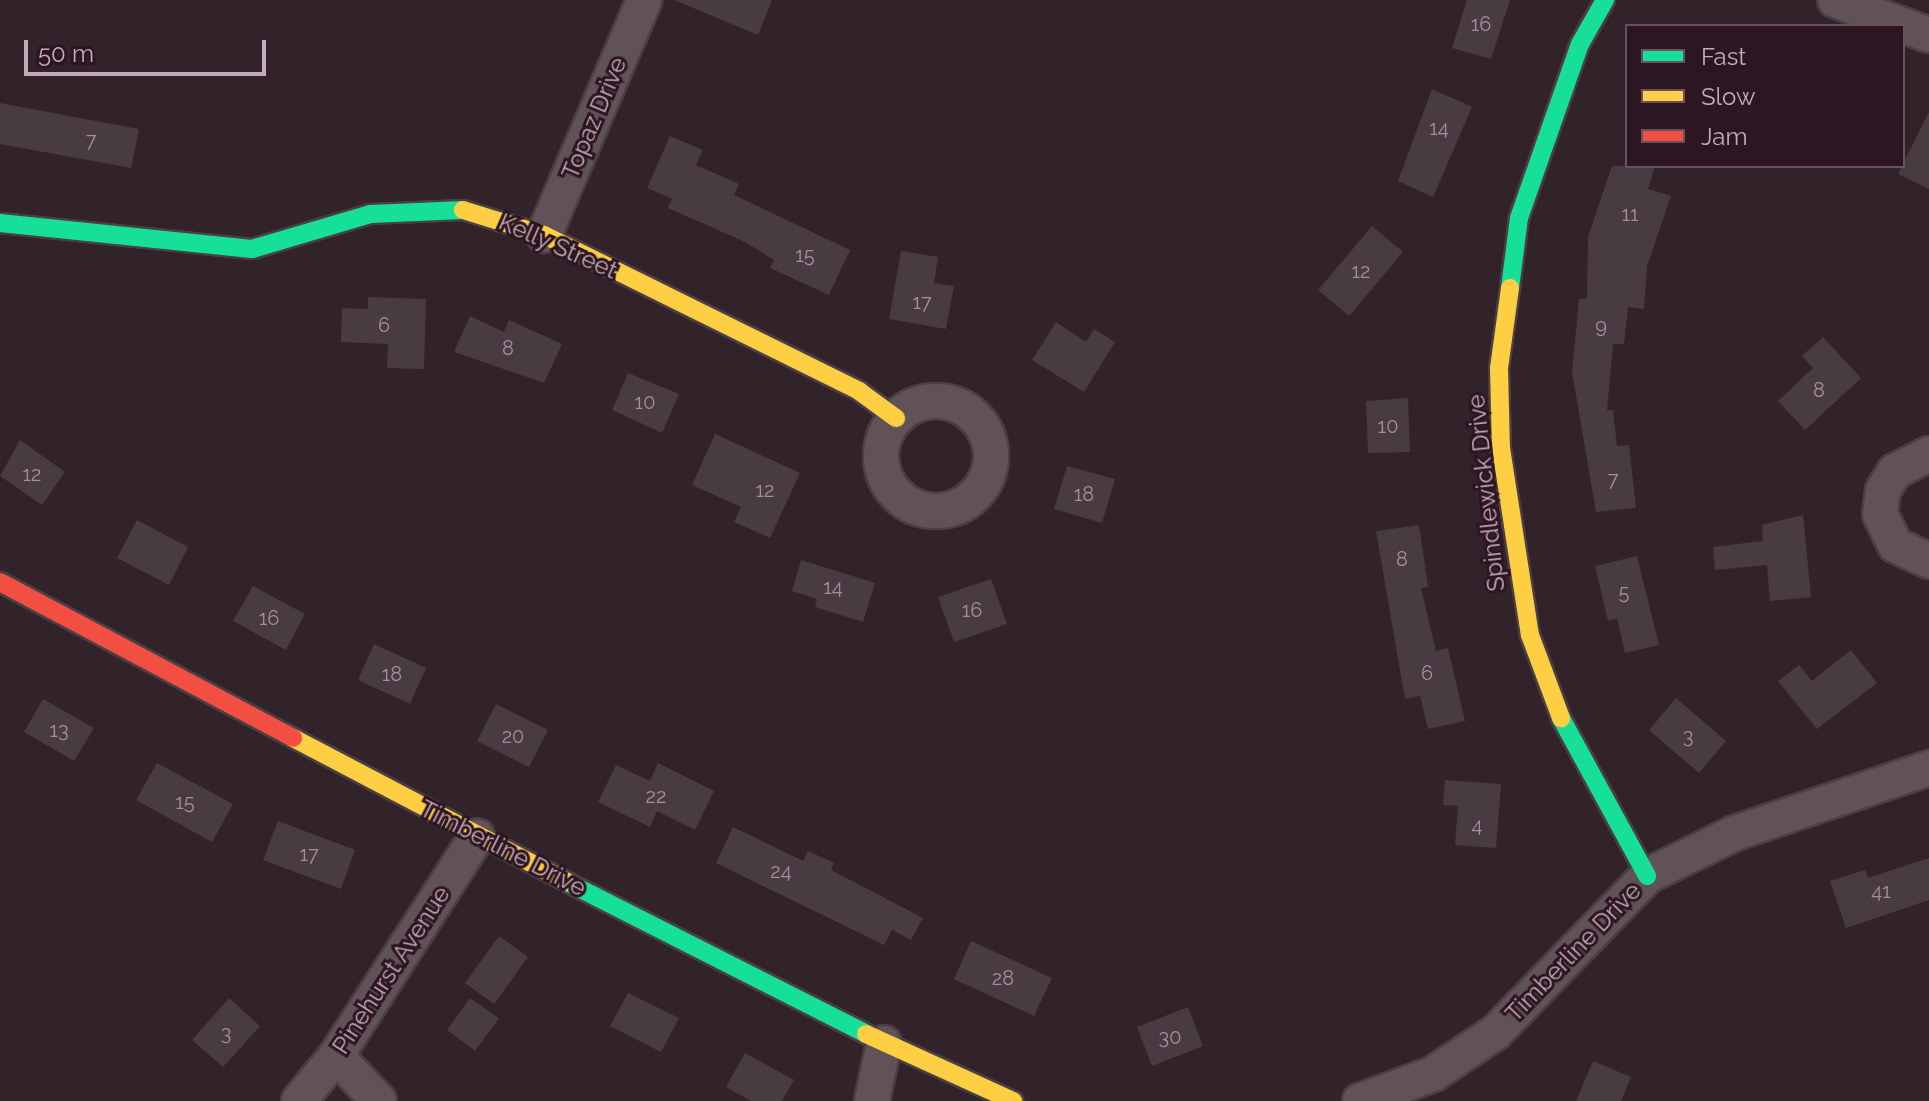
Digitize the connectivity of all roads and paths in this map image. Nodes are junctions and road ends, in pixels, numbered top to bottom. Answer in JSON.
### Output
{"nodes":[{"id":1,"x":644,"y":0,"type":"edge"},
{"id":2,"x":1605,"y":0,"type":"edge"},
{"id":3,"x":1835,"y":0,"type":"edge"},
{"id":4,"x":1899,"y":24,"type":"edge"},
{"id":5,"x":1905,"y":26,"type":"edge"},
{"id":6,"x":1929,"y":35,"type":"edge"},
{"id":7,"x":0,"y":223,"type":"edge"},
{"id":8,"x":544,"y":235,"type":"junction"},
{"id":9,"x":896,"y":418,"type":"dead end"},
{"id":10,"x":1929,"y":454,"type":"edge"},
{"id":11,"x":1929,"y":561,"type":"edge"},
{"id":12,"x":0,"y":582,"type":"edge"},
{"id":13,"x":1929,"y":768,"type":"edge"},
{"id":14,"x":477,"y":836,"type":"junction"},
{"id":15,"x":1647,"y":876,"type":"junction"},
{"id":16,"x":884,"y":1043,"type":"junction"},
{"id":17,"x":336,"y":1056,"type":"junction"},
{"id":18,"x":1418,"y":1092,"type":"edge"},
{"id":19,"x":299,"y":1101,"type":"edge"},
{"id":20,"x":379,"y":1101,"type":"edge"},
{"id":21,"x":872,"y":1101,"type":"edge"},
{"id":22,"x":1013,"y":1101,"type":"edge"},
{"id":23,"x":1360,"y":1101,"type":"edge"}],
"edges":[{"from":1,"to":8,"type":"street","name":"Topaz Drive"},
{"from":2,"to":15,"type":"street","name":"Spindlewick Drive"},
{"from":3,"to":4,"type":"street"},
{"from":5,"to":6,"type":"street"},
{"from":7,"to":8,"type":"street","name":"Kelly Street"},
{"from":8,"to":9,"type":"street","name":"Kelly Street"},
{"from":10,"to":11,"type":"street"},
{"from":12,"to":14,"type":"street","name":"Timberline Drive"},
{"from":13,"to":15,"type":"street","name":"Timberline Drive"},
{"from":14,"to":16,"type":"street","name":"Timberline Drive"},
{"from":14,"to":17,"type":"street","name":"Pinehurst Avenue"},
{"from":15,"to":18,"type":"street","name":"Timberline Drive"},
{"from":16,"to":21,"type":"street"},
{"from":16,"to":22,"type":"street","name":"Timberline Drive"},
{"from":17,"to":19,"type":"street","name":"Pinehurst Avenue"},
{"from":17,"to":20,"type":"street"},
{"from":18,"to":23,"type":"street","name":"Timberline Drive"}]}
